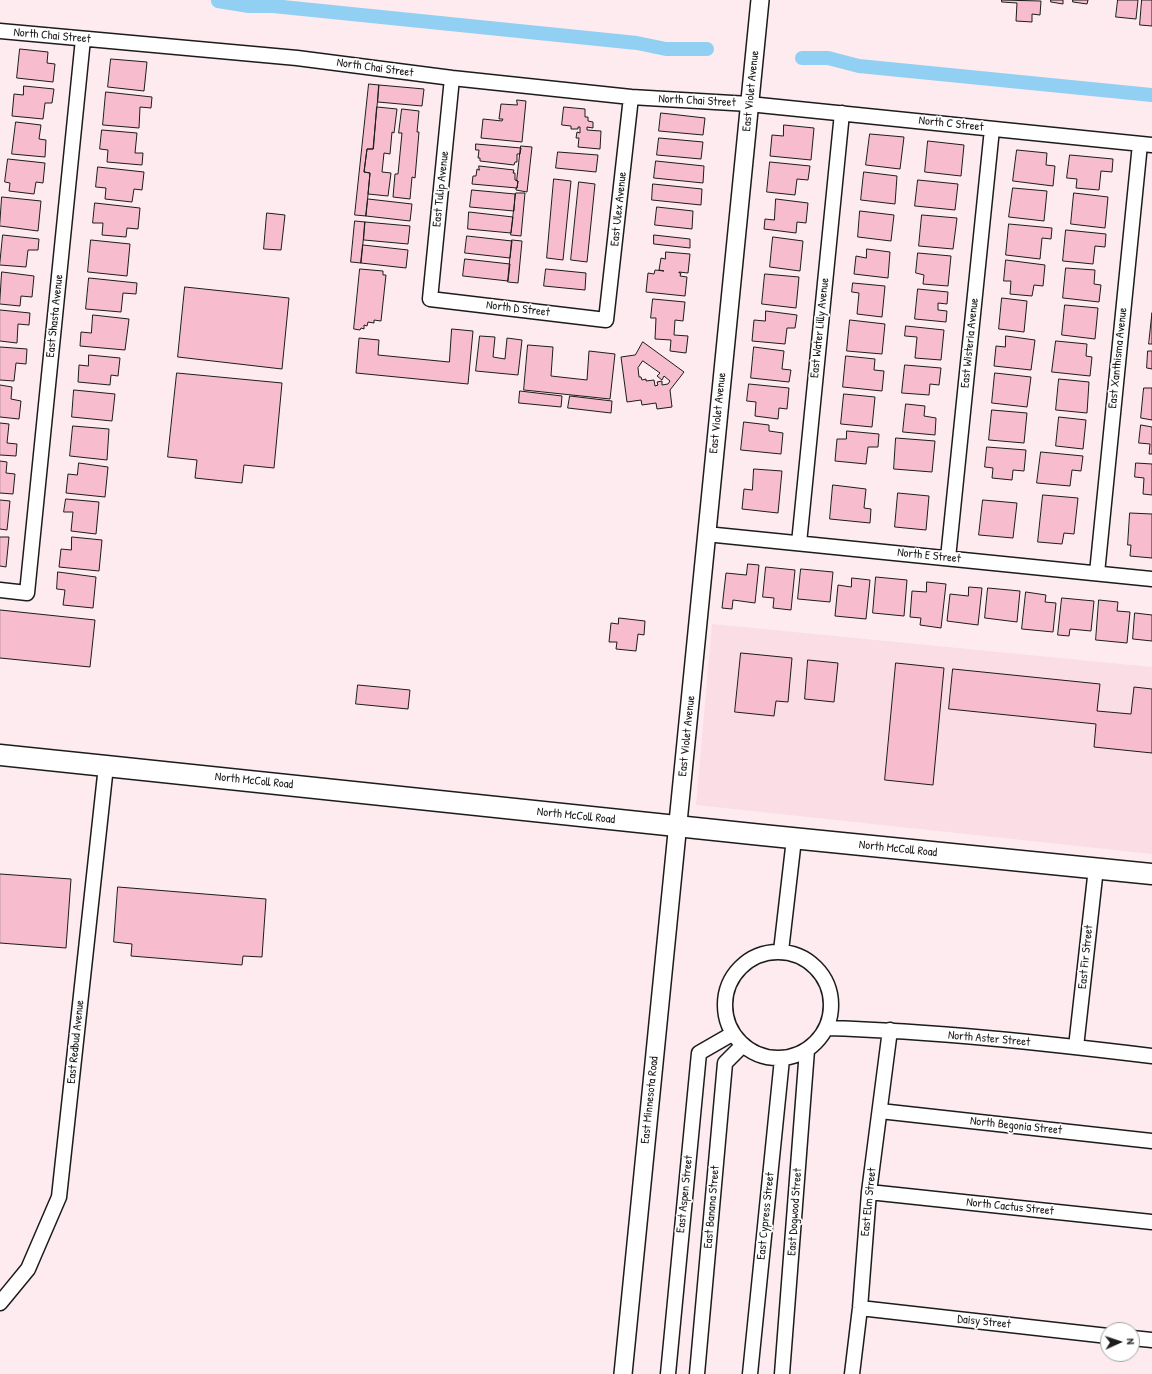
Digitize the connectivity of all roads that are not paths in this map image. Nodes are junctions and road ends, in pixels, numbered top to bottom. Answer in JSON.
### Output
{"nodes":[{"id":1,"x":760,"y":0,"type":"edge"},
{"id":2,"x":0,"y":32,"type":"edge"},
{"id":3,"x":83,"y":39,"type":"junction"},
{"id":4,"x":452,"y":78,"type":"junction"},
{"id":5,"x":631,"y":97,"type":"junction"},
{"id":6,"x":750,"y":104,"type":"junction"},
{"id":7,"x":842,"y":113,"type":"junction"},
{"id":8,"x":992,"y":129,"type":"junction"},
{"id":9,"x":1146,"y":144,"type":"edge"},
{"id":10,"x":430,"y":299,"type":"joint"},
{"id":11,"x":606,"y":320,"type":"joint"},
{"id":12,"x":706,"y":534,"type":"junction"},
{"id":13,"x":799,"y":543,"type":"junction"},
{"id":14,"x":948,"y":558,"type":"junction"},
{"id":15,"x":1097,"y":573,"type":"junction"},
{"id":16,"x":1152,"y":579,"type":"edge"},
{"id":17,"x":0,"y":590,"type":"edge"},
{"id":18,"x":0,"y":755,"type":"edge"},
{"id":19,"x":106,"y":766,"type":"junction"},
{"id":20,"x":678,"y":826,"type":"junction"},
{"id":21,"x":794,"y":839,"type":"junction"},
{"id":22,"x":1096,"y":868,"type":"junction"},
{"id":23,"x":1152,"y":874,"type":"edge"},
{"id":24,"x":781,"y":951,"type":"junction"},
{"id":25,"x":826,"y":1028,"type":"junction"},
{"id":26,"x":890,"y":1030,"type":"junction"},
{"id":27,"x":732,"y":1034,"type":"junction"},
{"id":28,"x":742,"y":1046,"type":"junction"},
{"id":29,"x":1076,"y":1047,"type":"junction"},
{"id":30,"x":807,"y":1050,"type":"junction"},
{"id":31,"x":1152,"y":1056,"type":"edge"},
{"id":32,"x":782,"y":1059,"type":"junction"},
{"id":33,"x":880,"y":1111,"type":"junction"},
{"id":34,"x":1152,"y":1141,"type":"edge"},
{"id":35,"x":869,"y":1192,"type":"junction"},
{"id":36,"x":1152,"y":1222,"type":"edge"},
{"id":37,"x":0,"y":1303,"type":"edge"},
{"id":38,"x":860,"y":1308,"type":"junction"},
{"id":39,"x":1100,"y":1335,"type":"edge"},
{"id":40,"x":1140,"y":1339,"type":"edge"},
{"id":41,"x":1152,"y":1340,"type":"edge"},
{"id":42,"x":623,"y":1374,"type":"edge"},
{"id":43,"x":668,"y":1374,"type":"edge"},
{"id":44,"x":697,"y":1374,"type":"edge"},
{"id":45,"x":750,"y":1374,"type":"edge"},
{"id":46,"x":782,"y":1374,"type":"edge"},
{"id":47,"x":852,"y":1374,"type":"edge"}],
"edges":[{"from":1,"to":6,"type":"street","name":"East Violet Avenue"},
{"from":2,"to":3,"type":"street","name":"North Chai Street"},
{"from":3,"to":4,"type":"street","name":"North Chai Street"},
{"from":3,"to":17,"type":"street","name":"East Shasta Avenue"},
{"from":4,"to":5,"type":"street","name":"North Chai Street"},
{"from":4,"to":10,"type":"street","name":"East Tulip Avenue"},
{"from":5,"to":6,"type":"street","name":"North Chai Street"},
{"from":5,"to":11,"type":"street","name":"East Ulex Avenue"},
{"from":6,"to":7,"type":"street","name":"North C Street"},
{"from":6,"to":12,"type":"street","name":"East Violet Avenue"},
{"from":7,"to":8,"type":"street","name":"North C Street"},
{"from":7,"to":13,"type":"street","name":"East Water Lilly Avenue"},
{"from":8,"to":9,"type":"street","name":"North C Street"},
{"from":8,"to":14,"type":"street","name":"East Wisteria Avenue"},
{"from":9,"to":15,"type":"street","name":"East Xanthisma Avenue"},
{"from":10,"to":11,"type":"street","name":"North D Street"},
{"from":12,"to":13,"type":"street","name":"North E Street"},
{"from":12,"to":20,"type":"street","name":"East Violet Avenue"},
{"from":13,"to":14,"type":"street","name":"North E Street"},
{"from":14,"to":15,"type":"street","name":"North E Street"},
{"from":15,"to":16,"type":"street","name":"North E Street"},
{"from":18,"to":19,"type":"main road","name":"North McColl Road"},
{"from":19,"to":20,"type":"main road","name":"North McColl Road"},
{"from":19,"to":37,"type":"street","name":"East Redbud Avenue"},
{"from":20,"to":21,"type":"main road","name":"North McColl Road"},
{"from":20,"to":42,"type":"street","name":"East Minnesota Road"},
{"from":21,"to":22,"type":"main road","name":"North McColl Road"},
{"from":21,"to":24,"type":"street"},
{"from":22,"to":23,"type":"main road","name":"North McColl Road"},
{"from":22,"to":29,"type":"street","name":"East Fir Street"},
{"from":24,"to":25,"type":"street"},
{"from":24,"to":27,"type":"street"},
{"from":25,"to":26,"type":"street","name":"North Aster Street"},
{"from":25,"to":30,"type":"street"},
{"from":26,"to":29,"type":"street","name":"North Aster Street"},
{"from":26,"to":33,"type":"street","name":"East Elm Street"},
{"from":27,"to":28,"type":"street"},
{"from":27,"to":43,"type":"street","name":"East Aspen Street"},
{"from":28,"to":32,"type":"street"},
{"from":28,"to":44,"type":"street","name":"East Banana Street"},
{"from":29,"to":31,"type":"street","name":"North Aster Street"},
{"from":30,"to":32,"type":"street"},
{"from":30,"to":46,"type":"street","name":"East Dogwood Street"},
{"from":32,"to":45,"type":"street","name":"East Cypress Street"},
{"from":33,"to":34,"type":"street","name":"North Begonia Street"},
{"from":33,"to":35,"type":"street","name":"East Elm Street"},
{"from":35,"to":36,"type":"street","name":"North Cactus Street"},
{"from":35,"to":38,"type":"street","name":"East Elm Street"},
{"from":38,"to":39,"type":"street","name":"Daisy Street"},
{"from":38,"to":47,"type":"street","name":"East Elm Street"},
{"from":40,"to":41,"type":"street"}]}
